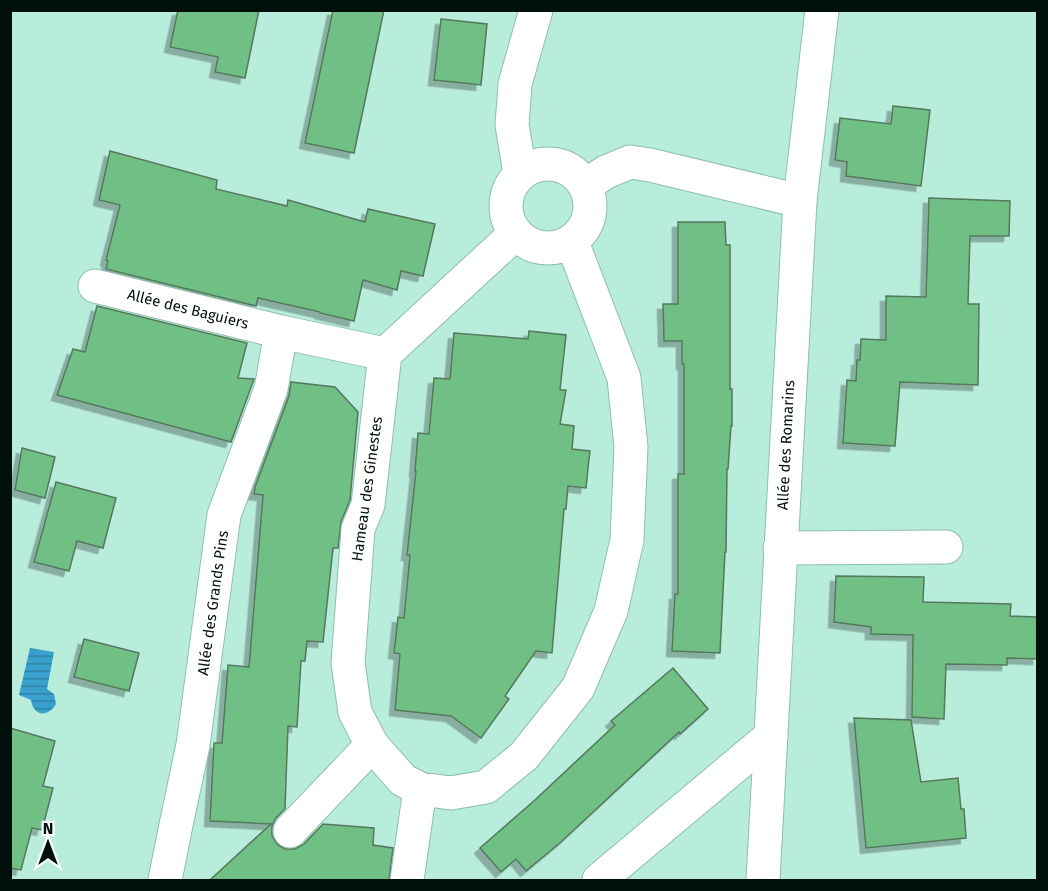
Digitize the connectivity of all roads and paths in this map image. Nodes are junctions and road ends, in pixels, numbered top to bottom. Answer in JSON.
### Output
{"nodes":[{"id":1,"x":536,"y":10,"type":"edge"},
{"id":2,"x":822,"y":10,"type":"edge"},
{"id":3,"x":520,"y":173,"type":"junction"},
{"id":4,"x":586,"y":185,"type":"junction"},
{"id":5,"x":800,"y":201,"type":"junction"},
{"id":6,"x":515,"y":234,"type":"junction"},
{"id":7,"x":572,"y":242,"type":"junction"},
{"id":8,"x":96,"y":286,"type":"dead end"},
{"id":9,"x":281,"y":332,"type":"junction"},
{"id":10,"x":385,"y":354,"type":"junction"},
{"id":11,"x":946,"y":546,"type":"dead end"},
{"id":12,"x":780,"y":548,"type":"junction"},
{"id":13,"x":771,"y":736,"type":"junction"},
{"id":14,"x":372,"y":745,"type":"junction"},
{"id":15,"x":420,"y":789,"type":"junction"},
{"id":16,"x":290,"y":831,"type":"dead end"},
{"id":17,"x":165,"y":880,"type":"edge"},
{"id":18,"x":407,"y":880,"type":"edge"},
{"id":19,"x":599,"y":880,"type":"edge"},
{"id":20,"x":763,"y":880,"type":"edge"}],
"edges":[{"from":1,"to":3,"type":"street"},
{"from":2,"to":5,"type":"street","name":"Allée des Romarins"},
{"from":3,"to":4,"type":"street"},
{"from":3,"to":6,"type":"street"},
{"from":4,"to":5,"type":"street"},
{"from":4,"to":7,"type":"street"},
{"from":5,"to":12,"type":"street","name":"Allée des Romarins"},
{"from":6,"to":7,"type":"street"},
{"from":6,"to":10,"type":"street"},
{"from":7,"to":15,"type":"street","name":"Hameau des Ginestes"},
{"from":8,"to":9,"type":"street","name":"Allée des Baguiers"},
{"from":9,"to":10,"type":"street","name":"Allée des Baguiers"},
{"from":9,"to":17,"type":"street","name":"Allée des Grands Pins"},
{"from":10,"to":14,"type":"street","name":"Hameau des Ginestes"},
{"from":11,"to":12,"type":"street"},
{"from":12,"to":13,"type":"street","name":"Allée des Romarins"},
{"from":13,"to":19,"type":"street"},
{"from":13,"to":20,"type":"street","name":"Allée des Romarins"},
{"from":14,"to":15,"type":"street","name":"Hameau des Ginestes"},
{"from":14,"to":16,"type":"street"},
{"from":15,"to":18,"type":"street"}]}
